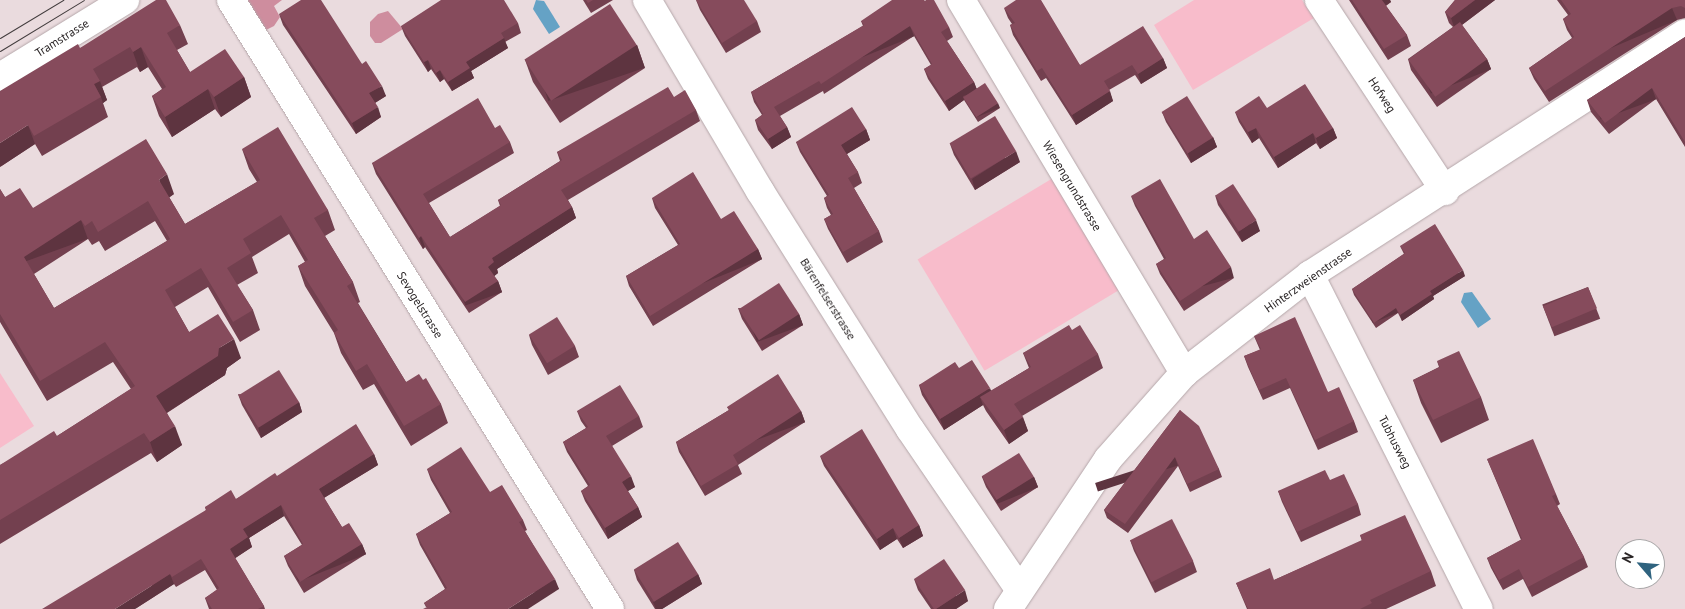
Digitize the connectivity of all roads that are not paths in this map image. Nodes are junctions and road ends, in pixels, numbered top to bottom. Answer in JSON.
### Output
{"nodes":[{"id":1,"x":125,"y":0,"type":"edge"},
{"id":2,"x":231,"y":0,"type":"edge"},
{"id":3,"x":647,"y":0,"type":"edge"},
{"id":4,"x":961,"y":0,"type":"edge"},
{"id":5,"x":1319,"y":0,"type":"edge"},
{"id":6,"x":1685,"y":33,"type":"edge"},
{"id":7,"x":0,"y":77,"type":"edge"},
{"id":8,"x":1445,"y":191,"type":"junction"},
{"id":9,"x":1310,"y":275,"type":"junction"},
{"id":10,"x":1184,"y":373,"type":"junction"},
{"id":11,"x":1014,"y":600,"type":"edge"},
{"id":12,"x":610,"y":609,"type":"edge"},
{"id":13,"x":1479,"y":609,"type":"edge"}],
"edges":[{"from":1,"to":7,"type":"street","name":"Tramstrasse"},
{"from":2,"to":12,"type":"street","name":"Sevogelstrasse"},
{"from":3,"to":11,"type":"street","name":"Bärenfelserstrasse"},
{"from":4,"to":10,"type":"street","name":"Wiesengrundstrasse"},
{"from":5,"to":8,"type":"street","name":"Hofweg"},
{"from":6,"to":8,"type":"street","name":"Hinterzweienstrasse"},
{"from":8,"to":9,"type":"street","name":"Hinterzweienstrasse"},
{"from":9,"to":10,"type":"street","name":"Hinterzweienstrasse"},
{"from":9,"to":13,"type":"street","name":"Tubhusweg"},
{"from":10,"to":11,"type":"street","name":"Hinterzweienstrasse"}]}
